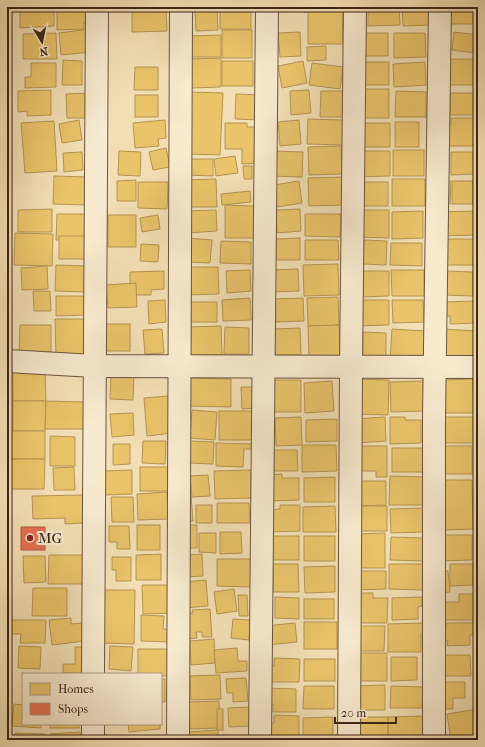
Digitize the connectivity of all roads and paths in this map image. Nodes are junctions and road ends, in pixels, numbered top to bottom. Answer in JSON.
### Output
{"nodes":[{"id":1,"x":97,"y":7,"type":"edge"},
{"id":2,"x":181,"y":7,"type":"edge"},
{"id":3,"x":267,"y":7,"type":"edge"},
{"id":4,"x":355,"y":7,"type":"edge"},
{"id":5,"x":440,"y":7,"type":"edge"},
{"id":6,"x":7,"y":361,"type":"edge"},
{"id":7,"x":94,"y":366,"type":"junction"},
{"id":8,"x":179,"y":366,"type":"junction"},
{"id":9,"x":264,"y":366,"type":"junction"},
{"id":10,"x":351,"y":366,"type":"junction"},
{"id":11,"x":434,"y":367,"type":"junction"},
{"id":12,"x":478,"y":367,"type":"edge"},
{"id":13,"x":93,"y":673,"type":"edge"},
{"id":14,"x":93,"y":725,"type":"edge"},
{"id":15,"x":93,"y":740,"type":"edge"},
{"id":16,"x":178,"y":740,"type":"edge"},
{"id":17,"x":260,"y":740,"type":"edge"},
{"id":18,"x":349,"y":740,"type":"edge"},
{"id":19,"x":434,"y":740,"type":"edge"}],
"edges":[{"from":1,"to":7,"type":"street"},
{"from":2,"to":8,"type":"street"},
{"from":3,"to":9,"type":"street"},
{"from":4,"to":10,"type":"street"},
{"from":5,"to":11,"type":"street"},
{"from":6,"to":7,"type":"street"},
{"from":7,"to":8,"type":"street"},
{"from":7,"to":13,"type":"street"},
{"from":8,"to":9,"type":"street"},
{"from":8,"to":16,"type":"street"},
{"from":9,"to":10,"type":"street"},
{"from":9,"to":17,"type":"street"},
{"from":10,"to":11,"type":"street"},
{"from":10,"to":18,"type":"street"},
{"from":11,"to":12,"type":"street"},
{"from":11,"to":19,"type":"street"},
{"from":14,"to":15,"type":"street"}]}
